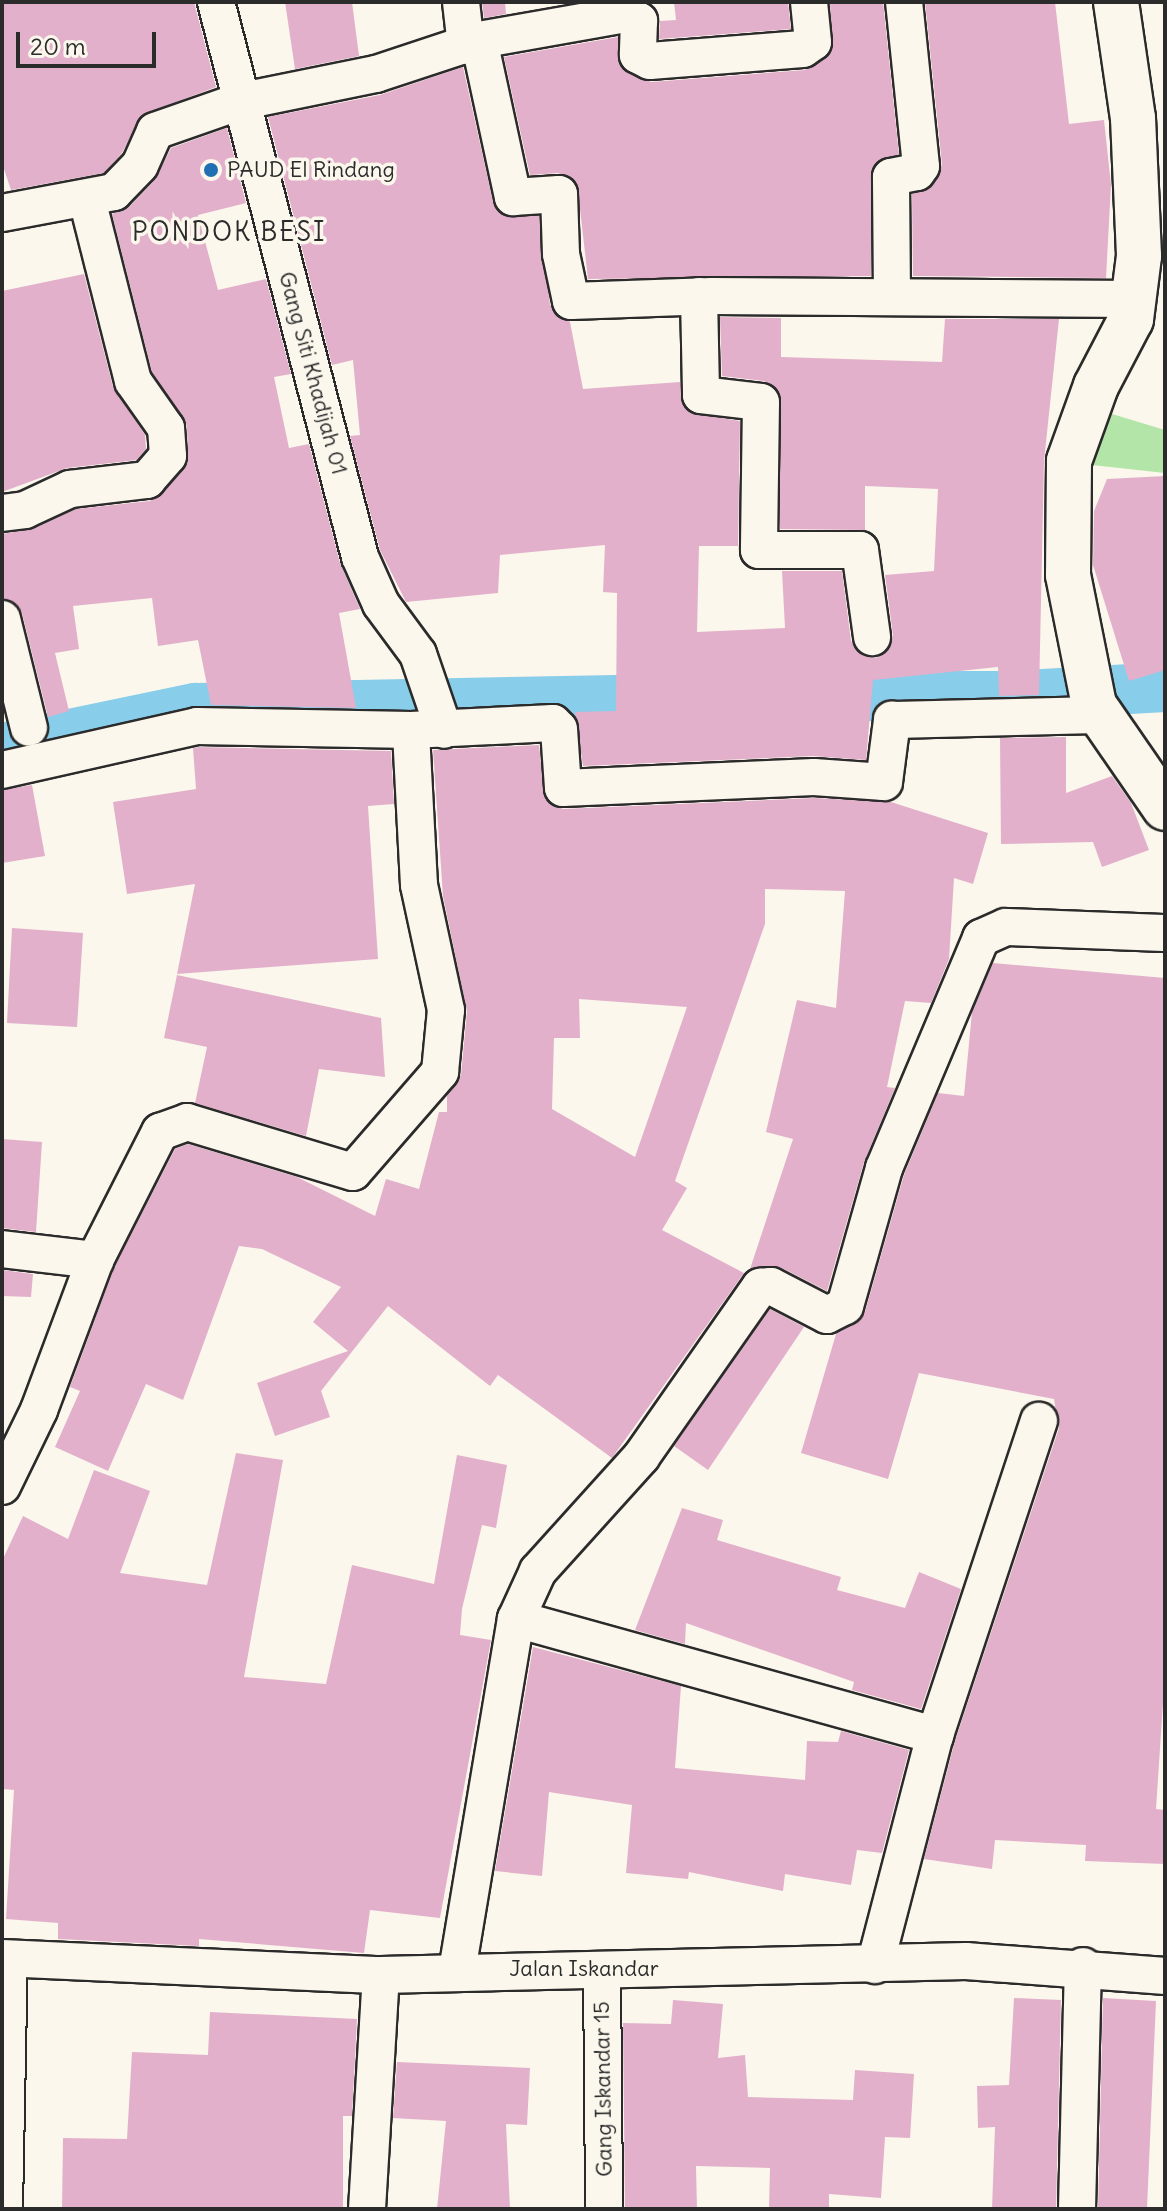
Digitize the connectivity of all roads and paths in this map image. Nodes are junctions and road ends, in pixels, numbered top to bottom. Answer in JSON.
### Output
{"nodes":[{"id":1,"x":216,"y":2,"type":"edge"},
{"id":2,"x":461,"y":2,"type":"edge"},
{"id":3,"x":809,"y":2,"type":"edge"},
{"id":4,"x":904,"y":2,"type":"edge"},
{"id":5,"x":1116,"y":2,"type":"edge"},
{"id":6,"x":472,"y":43,"type":"junction"},
{"id":7,"x":238,"y":102,"type":"junction"},
{"id":8,"x":87,"y":199,"type":"junction"},
{"id":9,"x":2,"y":213,"type":"edge"},
{"id":10,"x":699,"y":296,"type":"junction"},
{"id":11,"x":892,"y":296,"type":"junction"},
{"id":12,"x":1134,"y":299,"type":"junction"},
{"id":13,"x":2,"y":513,"type":"edge"},
{"id":14,"x":2,"y":619,"type":"edge"},
{"id":15,"x":872,"y":637,"type":"dead end"},
{"id":16,"x":1092,"y":697,"type":"junction"},
{"id":17,"x":29,"y":728,"type":"dead end"},
{"id":18,"x":433,"y":729,"type":"junction"},
{"id":19,"x":2,"y":770,"type":"edge"},
{"id":20,"x":1165,"y":808,"type":"edge"},
{"id":21,"x":1165,"y":933,"type":"edge"},
{"id":22,"x":2,"y":1249,"type":"edge"},
{"id":23,"x":95,"y":1260,"type":"junction"},
{"id":24,"x":1039,"y":1421,"type":"dead end"},
{"id":25,"x":2,"y":1486,"type":"edge"},
{"id":26,"x":516,"y":1619,"type":"junction"},
{"id":27,"x":935,"y":1735,"type":"junction"},
{"id":28,"x":5,"y":1958,"type":"edge"},
{"id":29,"x":875,"y":1965,"type":"junction"},
{"id":30,"x":1083,"y":1966,"type":"junction"},
{"id":31,"x":602,"y":1970,"type":"junction"},
{"id":32,"x":457,"y":1971,"type":"junction"},
{"id":33,"x":381,"y":1975,"type":"junction"},
{"id":34,"x":1165,"y":1976,"type":"edge"},
{"id":35,"x":4,"y":2209,"type":"edge"},
{"id":36,"x":367,"y":2209,"type":"edge"},
{"id":37,"x":604,"y":2209,"type":"edge"},
{"id":38,"x":1077,"y":2209,"type":"edge"}],
"edges":[{"from":1,"to":7,"type":"street","name":"Gang Siti Khadijah 01"},
{"from":2,"to":6,"type":"street"},
{"from":3,"to":6,"type":"street"},
{"from":4,"to":11,"type":"street"},
{"from":5,"to":12,"type":"street"},
{"from":6,"to":7,"type":"street"},
{"from":6,"to":10,"type":"street"},
{"from":7,"to":8,"type":"street"},
{"from":7,"to":18,"type":"street","name":"Gang Siti Khadijah 01"},
{"from":8,"to":9,"type":"street"},
{"from":8,"to":13,"type":"street"},
{"from":10,"to":11,"type":"street"},
{"from":10,"to":15,"type":"street"},
{"from":11,"to":12,"type":"street"},
{"from":12,"to":16,"type":"street"},
{"from":14,"to":17,"type":"street"},
{"from":16,"to":18,"type":"street"},
{"from":16,"to":20,"type":"street"},
{"from":18,"to":19,"type":"street"},
{"from":18,"to":23,"type":"street","name":"Gang Siti Khadijah 01"},
{"from":21,"to":26,"type":"street"},
{"from":22,"to":23,"type":"street"},
{"from":23,"to":25,"type":"street"},
{"from":24,"to":27,"type":"street"},
{"from":26,"to":27,"type":"street"},
{"from":26,"to":32,"type":"street"},
{"from":27,"to":29,"type":"street"},
{"from":28,"to":33,"type":"street","name":"Jalan Iskandar"},
{"from":28,"to":35,"type":"street"},
{"from":29,"to":30,"type":"street","name":"Jalan Iskandar"},
{"from":29,"to":31,"type":"street","name":"Jalan Iskandar"},
{"from":30,"to":34,"type":"street","name":"Jalan Iskandar"},
{"from":30,"to":38,"type":"street"},
{"from":31,"to":32,"type":"street","name":"Jalan Iskandar"},
{"from":31,"to":37,"type":"street","name":"Gang Iskandar 15"},
{"from":32,"to":33,"type":"street","name":"Jalan Iskandar"},
{"from":33,"to":36,"type":"street"}]}
